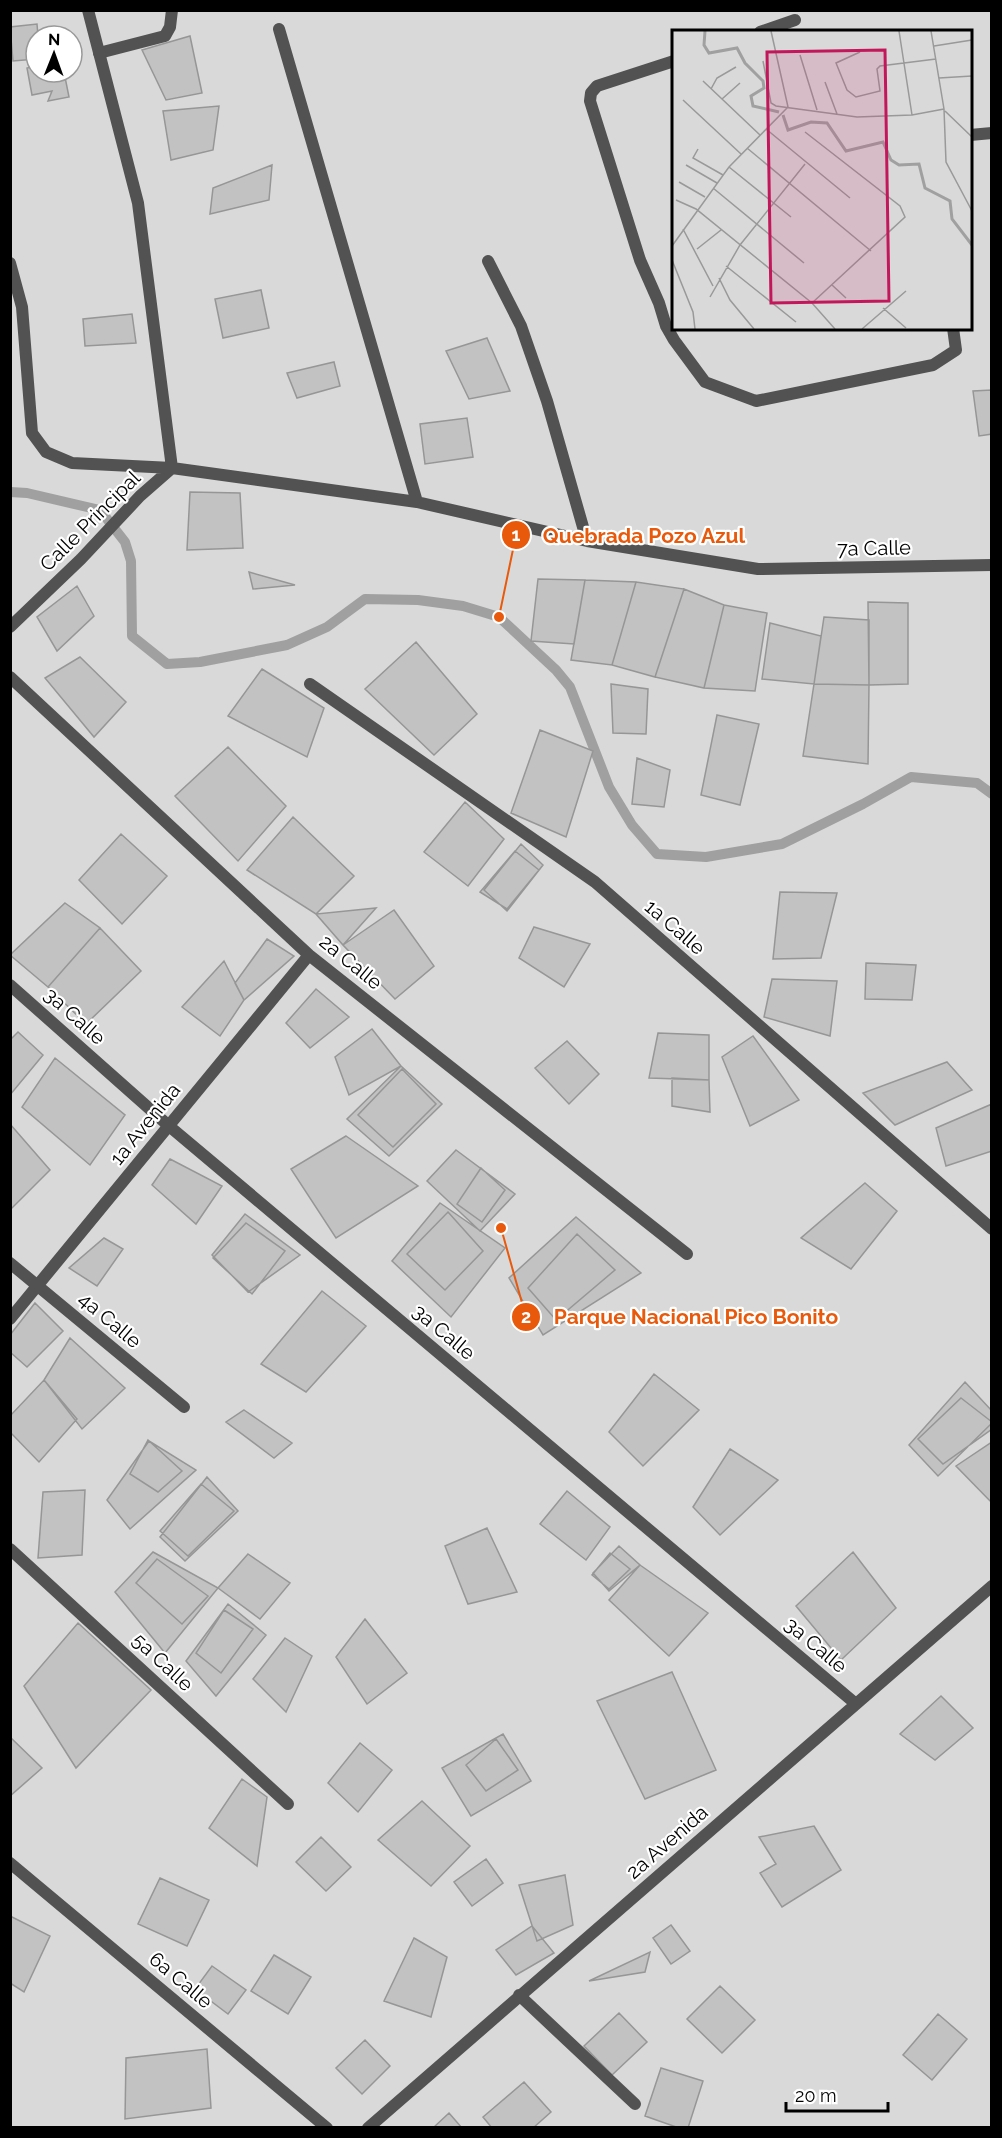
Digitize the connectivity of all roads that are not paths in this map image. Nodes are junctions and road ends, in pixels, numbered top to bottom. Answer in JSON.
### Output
{"nodes":[{"id":1,"x":88,"y":10,"type":"edge"},
{"id":2,"x":172,"y":10,"type":"edge"},
{"id":3,"x":795,"y":20,"type":"dead end"},
{"id":4,"x":279,"y":29,"type":"dead end"},
{"id":5,"x":766,"y":30,"type":"edge"},
{"id":6,"x":99,"y":53,"type":"junction"},
{"id":7,"x":672,"y":62,"type":"edge"},
{"id":8,"x":992,"y":133,"type":"edge"},
{"id":9,"x":972,"y":135,"type":"edge"},
{"id":10,"x":488,"y":261,"type":"dead end"},
{"id":11,"x":10,"y":263,"type":"edge"},
{"id":12,"x":953,"y":330,"type":"edge"},
{"id":13,"x":172,"y":468,"type":"junction"},
{"id":14,"x":417,"y":502,"type":"junction"},
{"id":15,"x":587,"y":542,"type":"junction"},
{"id":16,"x":992,"y":565,"type":"edge"},
{"id":17,"x":10,"y":627,"type":"edge"},
{"id":18,"x":10,"y":677,"type":"edge"},
{"id":19,"x":310,"y":684,"type":"dead end"},
{"id":20,"x":309,"y":955,"type":"junction"},
{"id":21,"x":10,"y":984,"type":"edge"},
{"id":22,"x":169,"y":1126,"type":"junction"},
{"id":23,"x":992,"y":1229,"type":"edge"},
{"id":24,"x":687,"y":1254,"type":"dead end"},
{"id":25,"x":10,"y":1263,"type":"edge"},
{"id":26,"x":38,"y":1285,"type":"junction"},
{"id":27,"x":10,"y":1319,"type":"edge"},
{"id":28,"x":184,"y":1407,"type":"dead end"},
{"id":29,"x":10,"y":1549,"type":"edge"},
{"id":30,"x":992,"y":1586,"type":"edge"},
{"id":31,"x":856,"y":1704,"type":"junction"},
{"id":32,"x":288,"y":1804,"type":"dead end"},
{"id":33,"x":10,"y":1863,"type":"edge"},
{"id":34,"x":519,"y":1995,"type":"junction"},
{"id":35,"x":634,"y":2104,"type":"dead end"},
{"id":36,"x":327,"y":2127,"type":"edge"},
{"id":37,"x":368,"y":2127,"type":"edge"}],
"edges":[{"from":1,"to":6,"type":"street"},
{"from":2,"to":6,"type":"street"},
{"from":3,"to":5,"type":"street"},
{"from":4,"to":14,"type":"street"},
{"from":6,"to":13,"type":"street"},
{"from":7,"to":12,"type":"street"},
{"from":8,"to":9,"type":"street"},
{"from":10,"to":15,"type":"street"},
{"from":11,"to":13,"type":"street","name":"7a Calle"},
{"from":13,"to":14,"type":"street","name":"7a Calle"},
{"from":13,"to":17,"type":"street","name":"Calle Principal"},
{"from":14,"to":15,"type":"street","name":"7a Calle"},
{"from":15,"to":16,"type":"street","name":"7a Calle"},
{"from":18,"to":20,"type":"street","name":"2a Calle"},
{"from":19,"to":23,"type":"street","name":"1a Calle"},
{"from":20,"to":22,"type":"street","name":"1a Avenida"},
{"from":20,"to":24,"type":"street","name":"2a Calle"},
{"from":21,"to":22,"type":"street","name":"3a Calle"},
{"from":22,"to":26,"type":"street","name":"1a Avenida"},
{"from":22,"to":31,"type":"street","name":"3a Calle"},
{"from":25,"to":26,"type":"street","name":"4a Calle"},
{"from":26,"to":27,"type":"street","name":"1a Avenida"},
{"from":26,"to":28,"type":"street","name":"4a Calle"},
{"from":29,"to":32,"type":"street","name":"5a Calle"},
{"from":30,"to":31,"type":"street","name":"2a Avenida"},
{"from":31,"to":34,"type":"street","name":"2a Avenida"},
{"from":33,"to":36,"type":"street","name":"6a Calle"},
{"from":34,"to":35,"type":"street"},
{"from":34,"to":37,"type":"street","name":"2a Avenida"}]}
